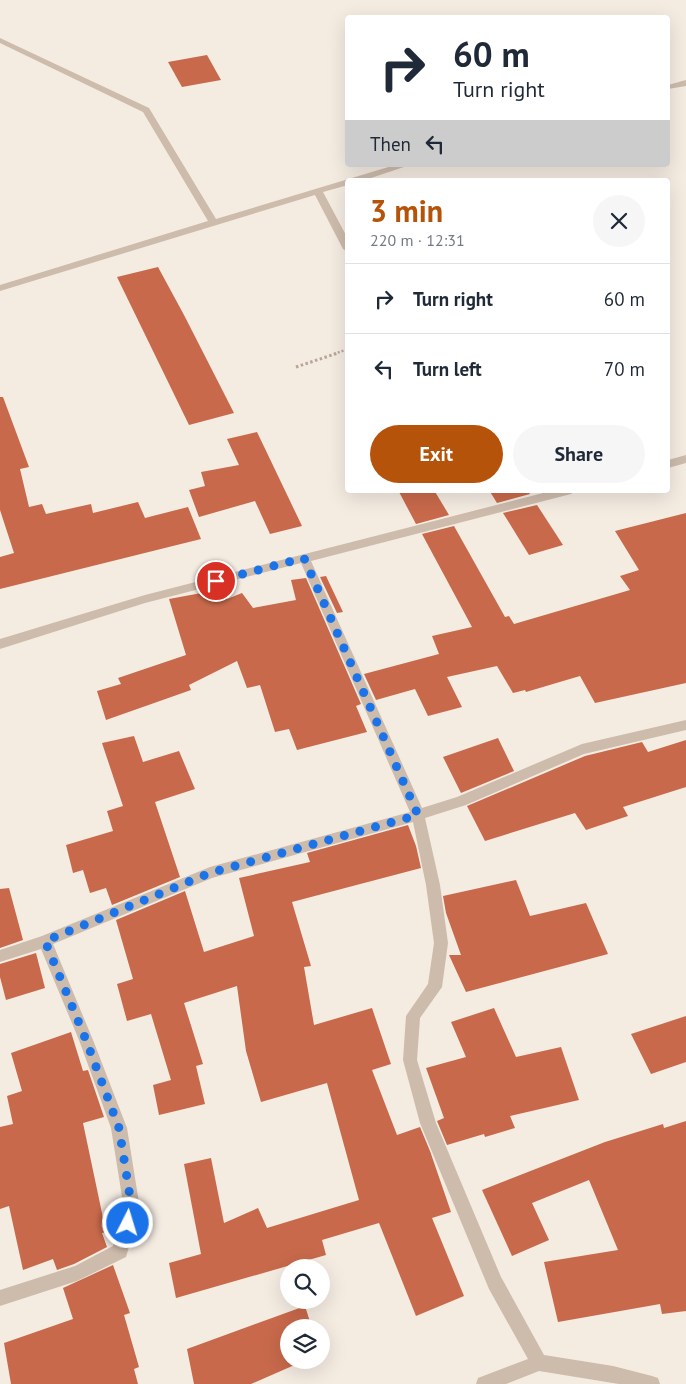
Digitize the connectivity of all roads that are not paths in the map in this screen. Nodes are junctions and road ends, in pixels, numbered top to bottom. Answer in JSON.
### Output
{"nodes":[{"id":1,"x":0,"y":40,"type":"edge"},
{"id":2,"x":686,"y":82,"type":"edge"},
{"id":3,"x":670,"y":87,"type":"edge"},
{"id":4,"x":399,"y":167,"type":"edge"},
{"id":5,"x":362,"y":178,"type":"edge"},
{"id":6,"x":345,"y":183,"type":"edge"},
{"id":7,"x":318,"y":191,"type":"junction"},
{"id":8,"x":214,"y":223,"type":"junction"},
{"id":9,"x":345,"y":243,"type":"edge"},
{"id":10,"x":0,"y":288,"type":"edge"},
{"id":11,"x":686,"y":459,"type":"edge"},
{"id":12,"x":670,"y":463,"type":"edge"},
{"id":13,"x":559,"y":493,"type":"edge"},
{"id":14,"x":304,"y":558,"type":"junction"},
{"id":15,"x":0,"y":644,"type":"edge"},
{"id":16,"x":686,"y":724,"type":"edge"},
{"id":17,"x":418,"y":815,"type":"junction"},
{"id":18,"x":45,"y":941,"type":"junction"},
{"id":19,"x":0,"y":956,"type":"edge"},
{"id":20,"x":0,"y":1298,"type":"edge"},
{"id":21,"x":539,"y":1362,"type":"junction"},
{"id":22,"x":484,"y":1384,"type":"edge"},
{"id":23,"x":652,"y":1384,"type":"edge"}],
"edges":[{"from":1,"to":8,"type":"street"},
{"from":2,"to":3,"type":"street"},
{"from":4,"to":5,"type":"street"},
{"from":6,"to":7,"type":"street"},
{"from":7,"to":8,"type":"street"},
{"from":7,"to":9,"type":"street"},
{"from":8,"to":10,"type":"street"},
{"from":11,"to":12,"type":"street"},
{"from":13,"to":14,"type":"street"},
{"from":14,"to":15,"type":"street"},
{"from":14,"to":17,"type":"street"},
{"from":16,"to":17,"type":"street"},
{"from":17,"to":18,"type":"street"},
{"from":17,"to":21,"type":"street"},
{"from":18,"to":19,"type":"street"},
{"from":18,"to":20,"type":"street"},
{"from":21,"to":22,"type":"street"},
{"from":21,"to":23,"type":"street"}]}
